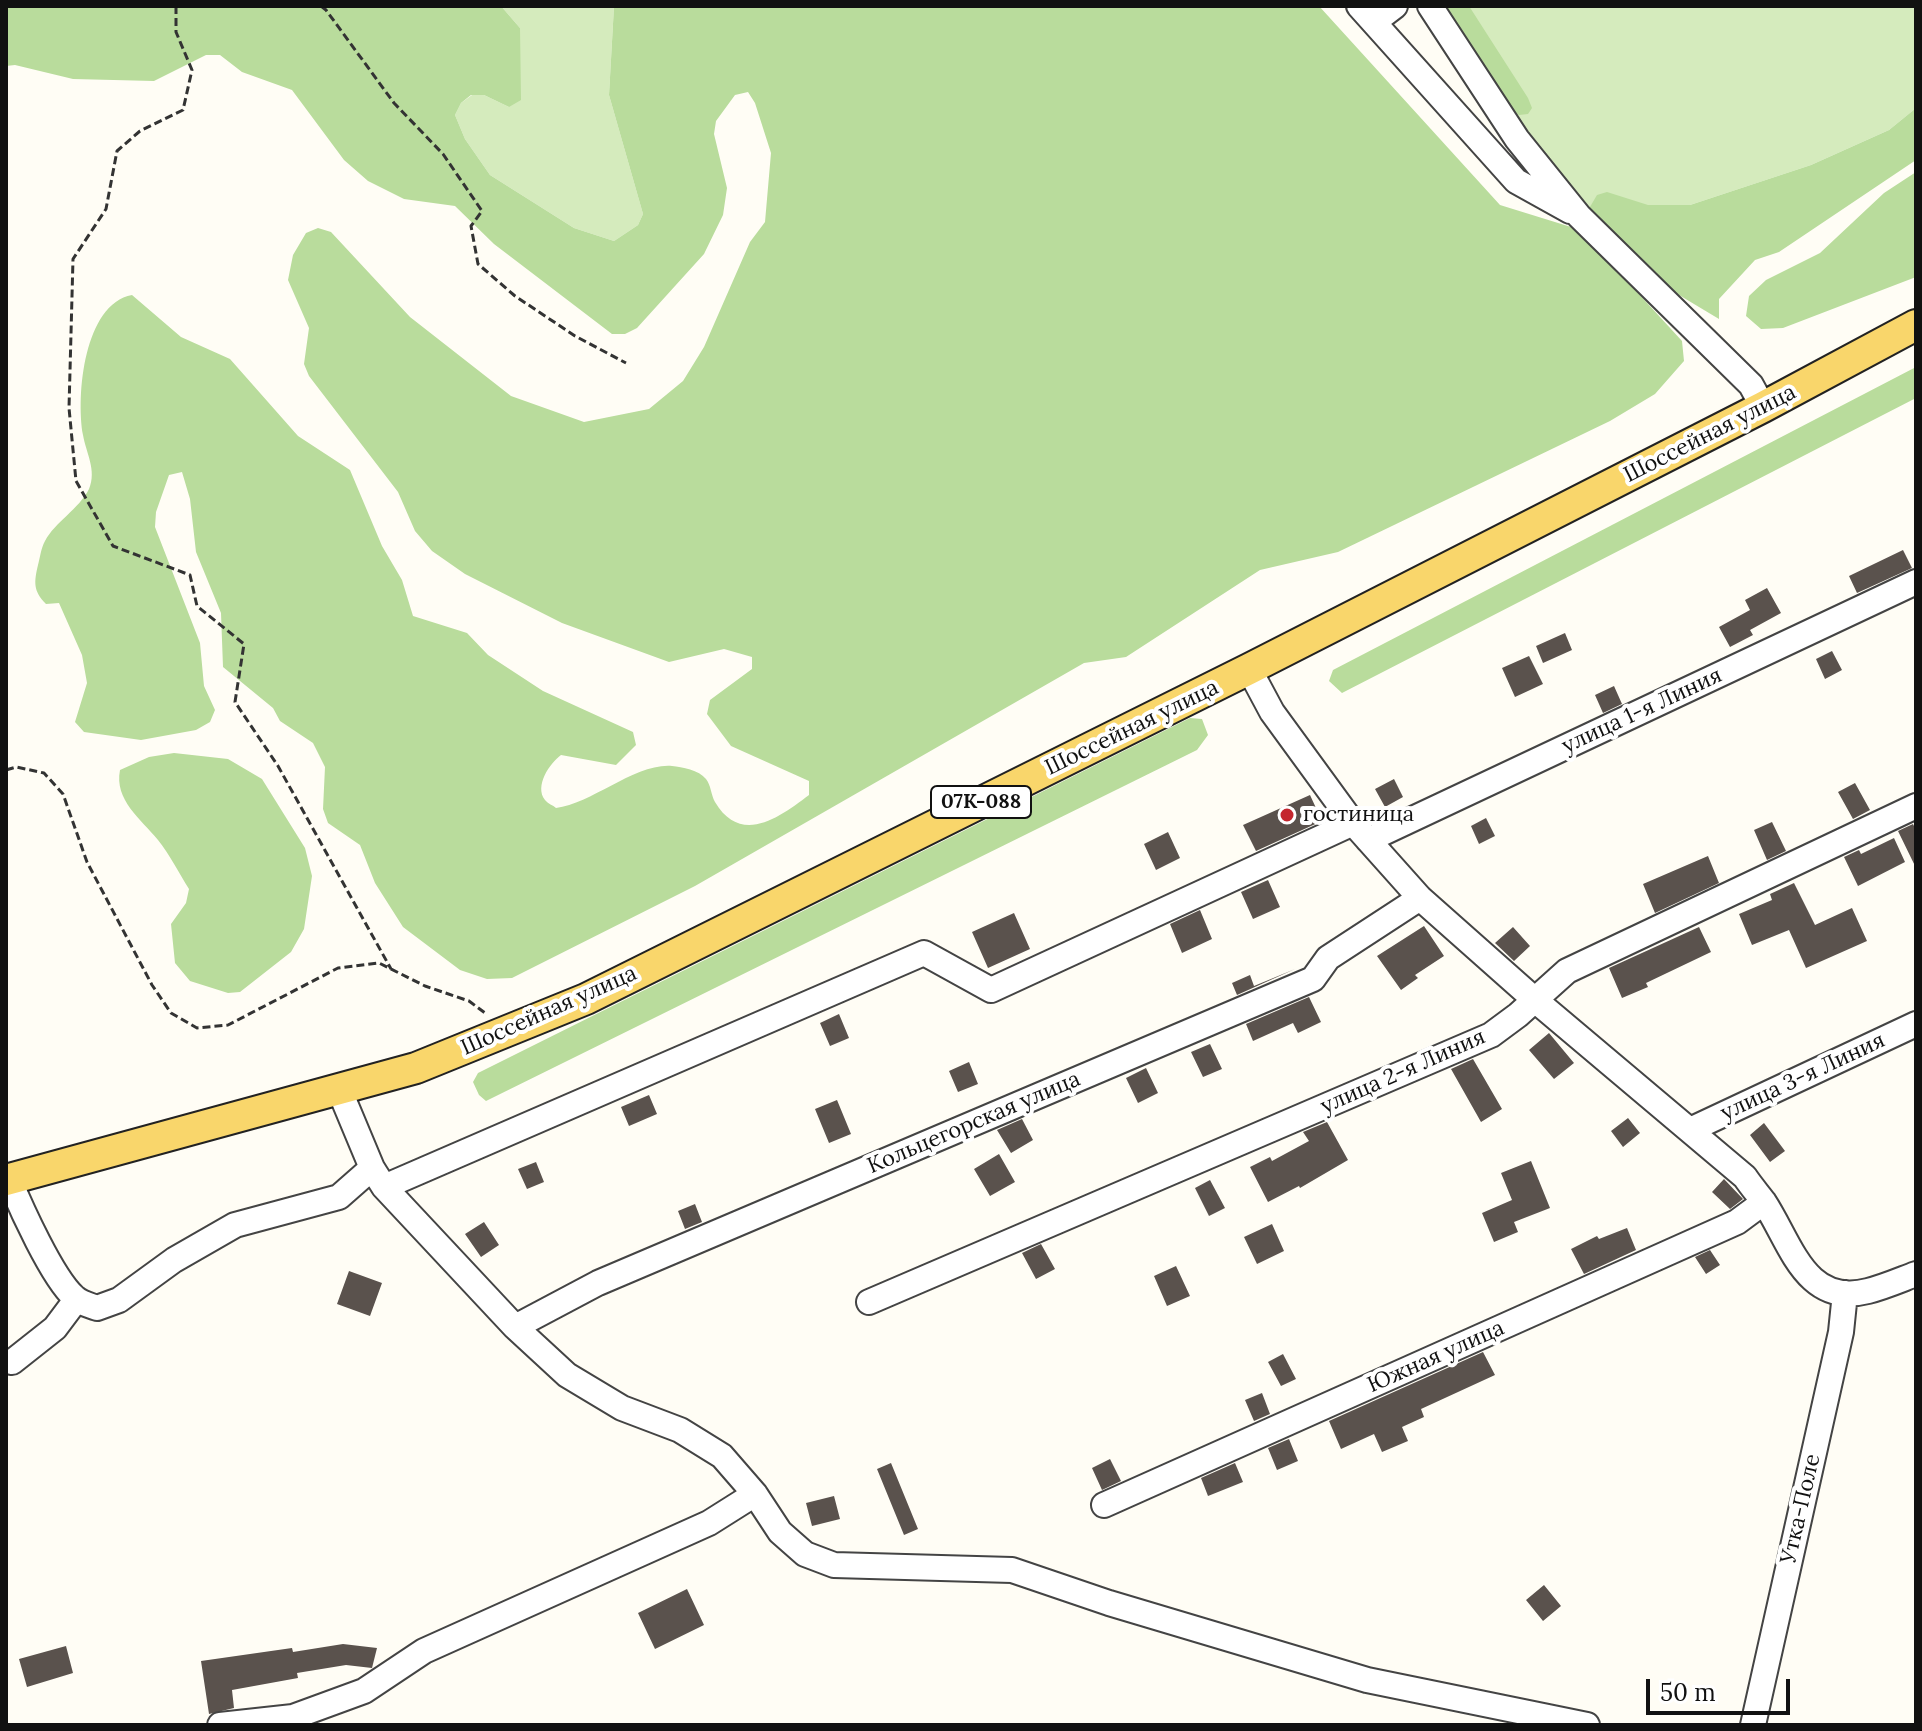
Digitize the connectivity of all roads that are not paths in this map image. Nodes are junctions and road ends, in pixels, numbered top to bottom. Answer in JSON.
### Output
{"nodes":[{"id":1,"x":1395,"y":6,"type":"edge"},
{"id":2,"x":1430,"y":6,"type":"edge"},
{"id":3,"x":1366,"y":14,"type":"edge"},
{"id":4,"x":1579,"y":216,"type":"junction"},
{"id":5,"x":1916,"y":325,"type":"edge"},
{"id":6,"x":1763,"y":407,"type":"junction"},
{"id":7,"x":1916,"y":582,"type":"edge"},
{"id":8,"x":1249,"y":669,"type":"junction"},
{"id":9,"x":1916,"y":806,"type":"edge"},
{"id":10,"x":1360,"y":832,"type":"junction"},
{"id":11,"x":1420,"y":898,"type":"junction"},
{"id":12,"x":1535,"y":1000,"type":"junction"},
{"id":13,"x":1916,"y":1024,"type":"edge"},
{"id":14,"x":339,"y":1089,"type":"junction"},
{"id":15,"x":1690,"y":1130,"type":"junction"},
{"id":16,"x":378,"y":1177,"type":"junction"},
{"id":17,"x":8,"y":1179,"type":"edge"},
{"id":18,"x":1764,"y":1202,"type":"junction"},
{"id":19,"x":1916,"y":1274,"type":"edge"},
{"id":20,"x":1845,"y":1293,"type":"junction"},
{"id":21,"x":76,"y":1300,"type":"junction"},
{"id":22,"x":869,"y":1302,"type":"dead end"},
{"id":23,"x":515,"y":1327,"type":"junction"},
{"id":24,"x":12,"y":1362,"type":"dead end"},
{"id":25,"x":755,"y":1494,"type":"junction"},
{"id":26,"x":1104,"y":1505,"type":"dead end"},
{"id":27,"x":220,"y":1725,"type":"edge"},
{"id":28,"x":1587,"y":1725,"type":"edge"},
{"id":29,"x":1753,"y":1725,"type":"edge"}],
"edges":[{"from":1,"to":3,"type":"street"},
{"from":2,"to":4,"type":"street"},
{"from":3,"to":4,"type":"street"},
{"from":4,"to":6,"type":"street"},
{"from":5,"to":6,"type":"main road","name":"Шоссейная улица","number":"07К-088"},
{"from":6,"to":8,"type":"main road","name":"Шоссейная улица","number":"07К-088"},
{"from":7,"to":10,"type":"street","name":"улица 1-я Линия"},
{"from":8,"to":10,"type":"street"},
{"from":8,"to":14,"type":"main road","name":"Шоссейная улица","number":"07К-088"},
{"from":9,"to":12,"type":"street","name":"улица 2-я Линия"},
{"from":10,"to":11,"type":"street"},
{"from":10,"to":16,"type":"street"},
{"from":11,"to":12,"type":"street"},
{"from":11,"to":23,"type":"street","name":"Кольцегорская улица"},
{"from":12,"to":15,"type":"street"},
{"from":12,"to":22,"type":"street","name":"улица 2-я Линия"},
{"from":13,"to":15,"type":"street","name":"улица 3-я Линия"},
{"from":14,"to":16,"type":"street"},
{"from":14,"to":17,"type":"main road","name":"Шоссейная улица","number":"07К-088"},
{"from":15,"to":18,"type":"street"},
{"from":16,"to":21,"type":"street"},
{"from":16,"to":23,"type":"street"},
{"from":17,"to":21,"type":"street"},
{"from":18,"to":20,"type":"street"},
{"from":18,"to":26,"type":"street","name":"Южная улица"},
{"from":19,"to":20,"type":"street"},
{"from":20,"to":29,"type":"street","name":"Утка-Поле"},
{"from":21,"to":24,"type":"street"},
{"from":23,"to":25,"type":"street"},
{"from":25,"to":27,"type":"street"},
{"from":25,"to":28,"type":"street"}]}
